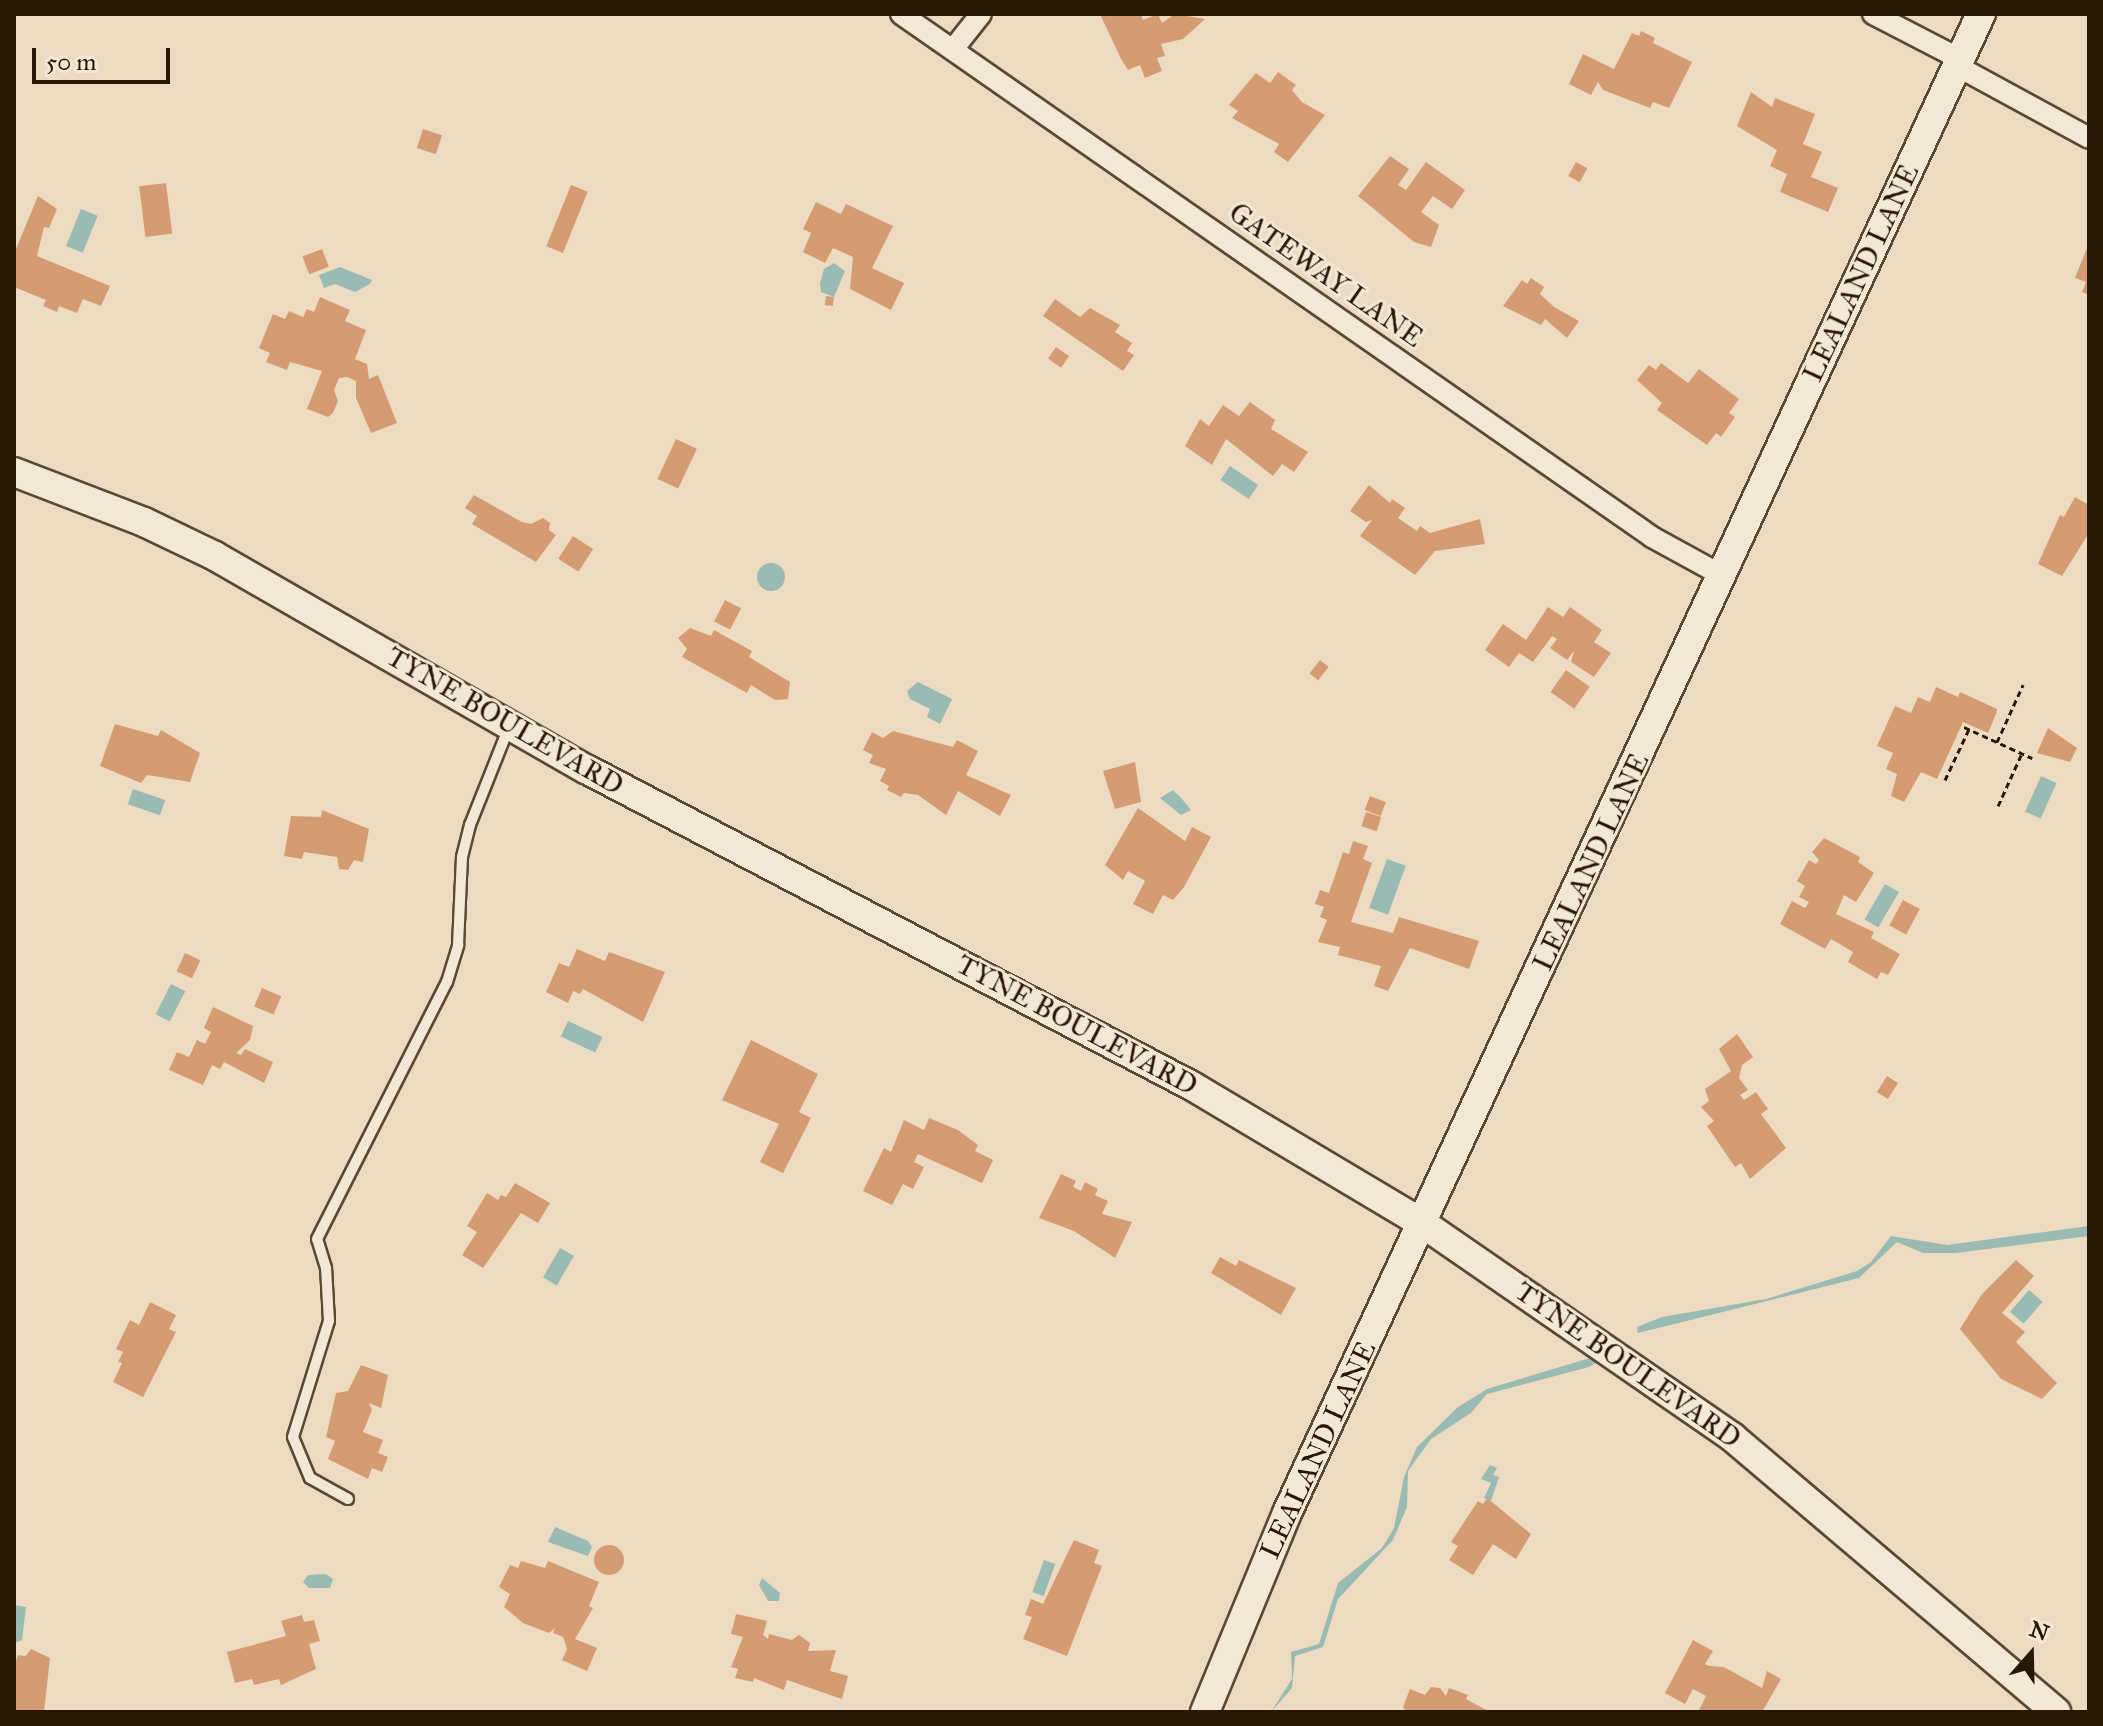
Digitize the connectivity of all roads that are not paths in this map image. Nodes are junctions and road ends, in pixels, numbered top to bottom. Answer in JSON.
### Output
{"nodes":[{"id":1,"x":901,"y":14,"type":"edge"},
{"id":2,"x":981,"y":14,"type":"edge"},
{"id":3,"x":1873,"y":14,"type":"edge"},
{"id":4,"x":1981,"y":14,"type":"edge"},
{"id":5,"x":954,"y":48,"type":"junction"},
{"id":6,"x":1958,"y":62,"type":"junction"},
{"id":7,"x":2089,"y":138,"type":"edge"},
{"id":8,"x":14,"y":472,"type":"edge"},
{"id":9,"x":1723,"y":576,"type":"junction"},
{"id":10,"x":510,"y":726,"type":"junction"},
{"id":11,"x":1422,"y":1223,"type":"junction"},
{"id":12,"x":348,"y":1499,"type":"dead end"},
{"id":13,"x":1205,"y":1712,"type":"edge"},
{"id":14,"x":2056,"y":1712,"type":"edge"}],
"edges":[{"from":1,"to":5,"type":"street","name":"GATEWAY LANE"},
{"from":2,"to":5,"type":"street"},
{"from":3,"to":6,"type":"street"},
{"from":4,"to":6,"type":"street","name":"LEALAND LANE"},
{"from":5,"to":9,"type":"street","name":"GATEWAY LANE"},
{"from":6,"to":7,"type":"street"},
{"from":6,"to":9,"type":"street","name":"LEALAND LANE"},
{"from":8,"to":10,"type":"street","name":"TYNE BOULEVARD"},
{"from":9,"to":11,"type":"street","name":"LEALAND LANE"},
{"from":10,"to":11,"type":"street","name":"TYNE BOULEVARD"},
{"from":10,"to":12,"type":"lane"},
{"from":11,"to":13,"type":"street","name":"LEALAND LANE"},
{"from":11,"to":14,"type":"street","name":"TYNE BOULEVARD"}]}
